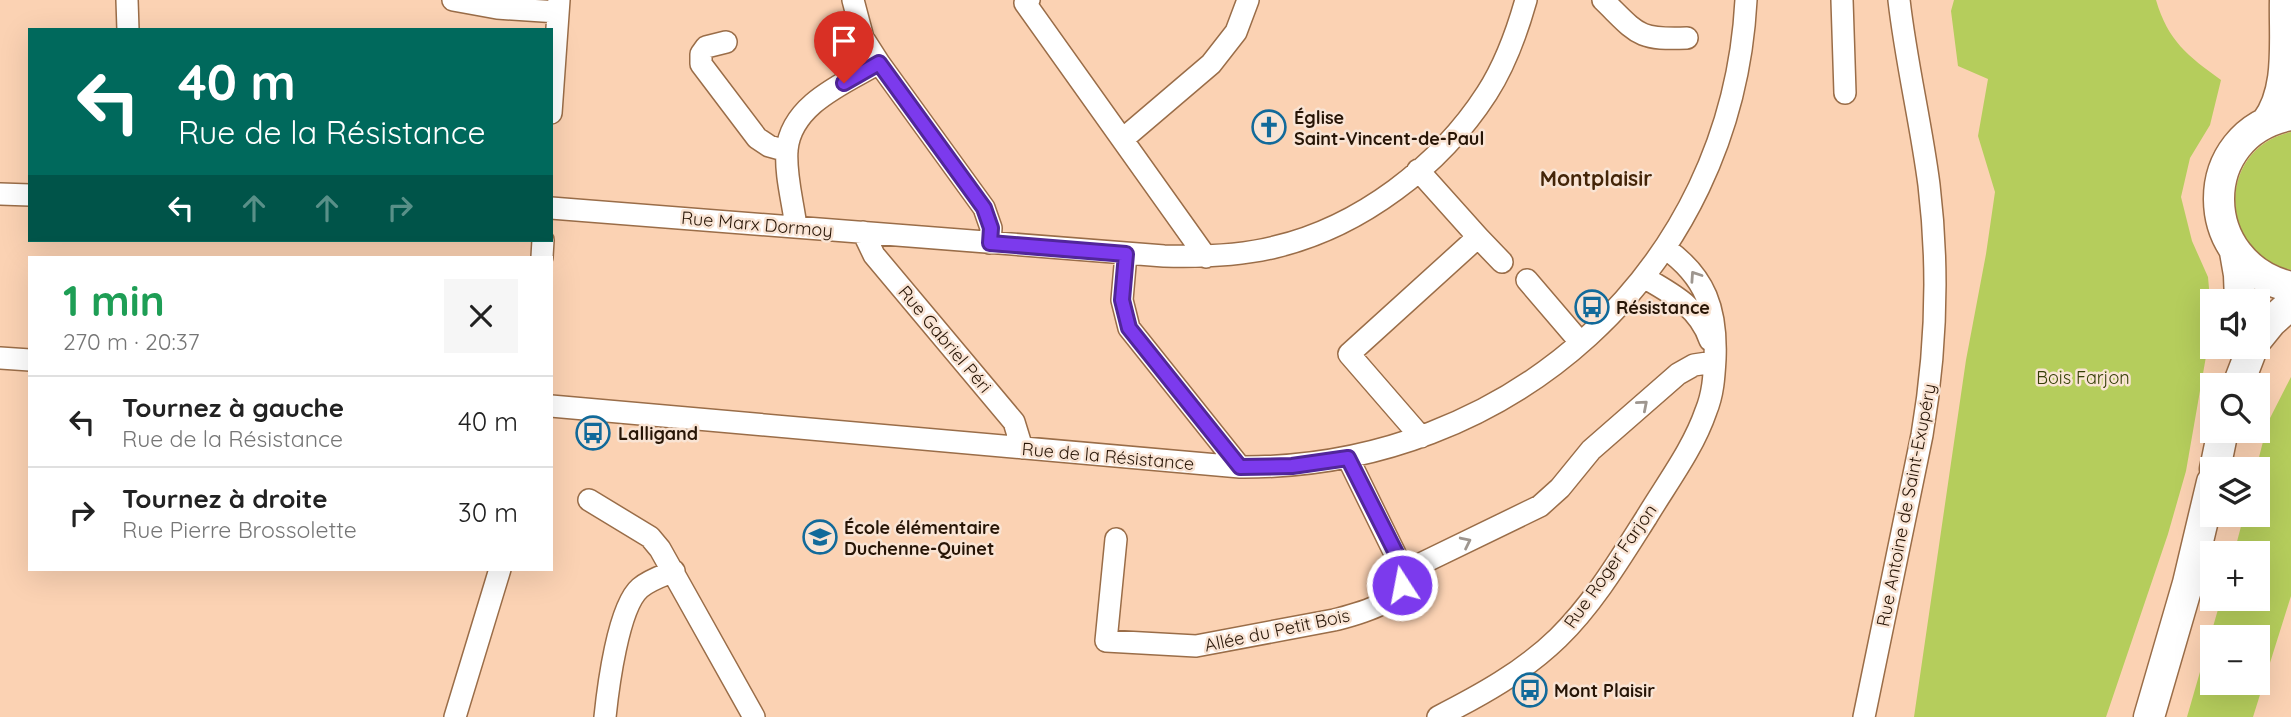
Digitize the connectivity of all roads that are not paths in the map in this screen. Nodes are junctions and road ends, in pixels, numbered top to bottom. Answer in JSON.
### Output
{"nodes":[{"id":1,"x":127,"y":0,"type":"edge"},
{"id":2,"x":453,"y":0,"type":"edge"},
{"id":3,"x":853,"y":0,"type":"edge"},
{"id":4,"x":1029,"y":0,"type":"edge"},
{"id":5,"x":1248,"y":0,"type":"edge"},
{"id":6,"x":1526,"y":0,"type":"edge"},
{"id":7,"x":1603,"y":0,"type":"edge"},
{"id":8,"x":1746,"y":0,"type":"edge"},
{"id":9,"x":1842,"y":0,"type":"edge"},
{"id":10,"x":1899,"y":0,"type":"edge"},
{"id":11,"x":2285,"y":0,"type":"edge"},
{"id":12,"x":558,"y":6,"type":"edge"},
{"id":13,"x":128,"y":28,"type":"edge"},
{"id":14,"x":1687,"y":38,"type":"dead end"},
{"id":15,"x":726,"y":42,"type":"dead end"},
{"id":16,"x":879,"y":63,"type":"junction"},
{"id":17,"x":553,"y":82,"type":"edge"},
{"id":18,"x":1845,"y":93,"type":"dead end"},
{"id":19,"x":2278,"y":119,"type":"edge"},
{"id":20,"x":1123,"y":139,"type":"junction"},
{"id":21,"x":787,"y":151,"type":"junction"},
{"id":22,"x":1418,"y":170,"type":"junction"},
{"id":23,"x":0,"y":194,"type":"edge"},
{"id":24,"x":28,"y":195,"type":"edge"},
{"id":25,"x":553,"y":208,"type":"edge"},
{"id":26,"x":796,"y":227,"type":"junction"},
{"id":27,"x":863,"y":232,"type":"junction"},
{"id":28,"x":1478,"y":237,"type":"junction"},
{"id":29,"x":990,"y":243,"type":"junction"},
{"id":30,"x":1665,"y":248,"type":"junction"},
{"id":31,"x":2235,"y":252,"type":"junction"},
{"id":32,"x":1126,"y":254,"type":"junction"},
{"id":33,"x":1206,"y":257,"type":"junction"},
{"id":34,"x":1502,"y":262,"type":"dead end"},
{"id":35,"x":1645,"y":278,"type":"junction"},
{"id":36,"x":1527,"y":280,"type":"dead end"},
{"id":37,"x":2291,"y":287,"type":"edge"},
{"id":38,"x":2240,"y":289,"type":"edge"},
{"id":39,"x":2291,"y":304,"type":"edge"},
{"id":40,"x":2270,"y":322,"type":"edge"},
{"id":41,"x":1580,"y":342,"type":"junction"},
{"id":42,"x":0,"y":358,"type":"edge"},
{"id":43,"x":28,"y":360,"type":"edge"},
{"id":44,"x":1714,"y":362,"type":"junction"},
{"id":45,"x":553,"y":406,"type":"edge"},
{"id":46,"x":1421,"y":437,"type":"junction"},
{"id":47,"x":1022,"y":449,"type":"junction"},
{"id":48,"x":1348,"y":458,"type":"junction"},
{"id":49,"x":1240,"y":467,"type":"junction"},
{"id":50,"x":589,"y":500,"type":"dead end"},
{"id":51,"x":2201,"y":527,"type":"edge"},
{"id":52,"x":1116,"y":539,"type":"dead end"},
{"id":53,"x":499,"y":571,"type":"edge"},
{"id":54,"x":674,"y":571,"type":"junction"},
{"id":55,"x":1404,"y":572,"type":"junction"},
{"id":56,"x":455,"y":717,"type":"edge"},
{"id":57,"x":605,"y":717,"type":"edge"},
{"id":58,"x":754,"y":717,"type":"edge"},
{"id":59,"x":1438,"y":717,"type":"edge"},
{"id":60,"x":1864,"y":717,"type":"edge"},
{"id":61,"x":2149,"y":717,"type":"edge"}],
"edges":[{"from":1,"to":13,"type":"street"},
{"from":2,"to":12,"type":"street"},
{"from":3,"to":16,"type":"street"},
{"from":4,"to":20,"type":"street"},
{"from":5,"to":20,"type":"street"},
{"from":6,"to":22,"type":"street","name":"Rue Marx Dormoy"},
{"from":7,"to":14,"type":"street"},
{"from":8,"to":30,"type":"street","name":"Rue de la Résistance"},
{"from":9,"to":18,"type":"street"},
{"from":10,"to":60,"type":"street","name":"Rue Antoine de Saint-Exupéry"},
{"from":11,"to":19,"type":"main road"},
{"from":12,"to":17,"type":"street"},
{"from":15,"to":21,"type":"street"},
{"from":16,"to":21,"type":"street"},
{"from":16,"to":29,"type":"street"},
{"from":19,"to":31,"type":"main road"},
{"from":20,"to":33,"type":"street"},
{"from":21,"to":26,"type":"street"},
{"from":22,"to":28,"type":"street"},
{"from":22,"to":33,"type":"street","name":"Rue Marx Dormoy"},
{"from":23,"to":24,"type":"street"},
{"from":25,"to":26,"type":"street","name":"Rue Marx Dormoy"},
{"from":26,"to":27,"type":"street","name":"Rue Marx Dormoy"},
{"from":27,"to":29,"type":"street","name":"Rue Marx Dormoy"},
{"from":27,"to":47,"type":"street","name":"Rue Gabriel Péri"},
{"from":28,"to":34,"type":"street"},
{"from":28,"to":46,"type":"street"},
{"from":29,"to":32,"type":"street","name":"Rue Marx Dormoy"},
{"from":30,"to":35,"type":"street","name":"Rue de la Résistance"},
{"from":44,"to":30,"type":"street","name":"Rue Roger Farjon","one_way":true},
{"from":31,"to":37,"type":"main road"},
{"from":31,"to":38,"type":"main road"},
{"from":32,"to":33,"type":"street","name":"Rue Marx Dormoy"},
{"from":32,"to":49,"type":"street"},
{"from":35,"to":41,"type":"street","name":"Rue de la Résistance"},
{"from":35,"to":44,"type":"street","name":"Rue Roger Farjon"},
{"from":36,"to":41,"type":"street"},
{"from":39,"to":40,"type":"main road"},
{"from":41,"to":46,"type":"street","name":"Rue de la Résistance"},
{"from":42,"to":43,"type":"street"},
{"from":55,"to":44,"type":"street","one_way":true},
{"from":44,"to":59,"type":"street","name":"Rue Roger Farjon"},
{"from":45,"to":47,"type":"street","name":"Rue de la Résistance"},
{"from":46,"to":48,"type":"street","name":"Rue de la Résistance"},
{"from":47,"to":49,"type":"street","name":"Rue de la Résistance"},
{"from":48,"to":49,"type":"street","name":"Rue de la Résistance"},
{"from":48,"to":55,"type":"street"},
{"from":50,"to":54,"type":"street"},
{"from":51,"to":61,"type":"main road"},
{"from":52,"to":55,"type":"street","name":"Allée du Petit Bois"},
{"from":53,"to":56,"type":"street"},
{"from":54,"to":57,"type":"street"},
{"from":54,"to":58,"type":"street"}]}
